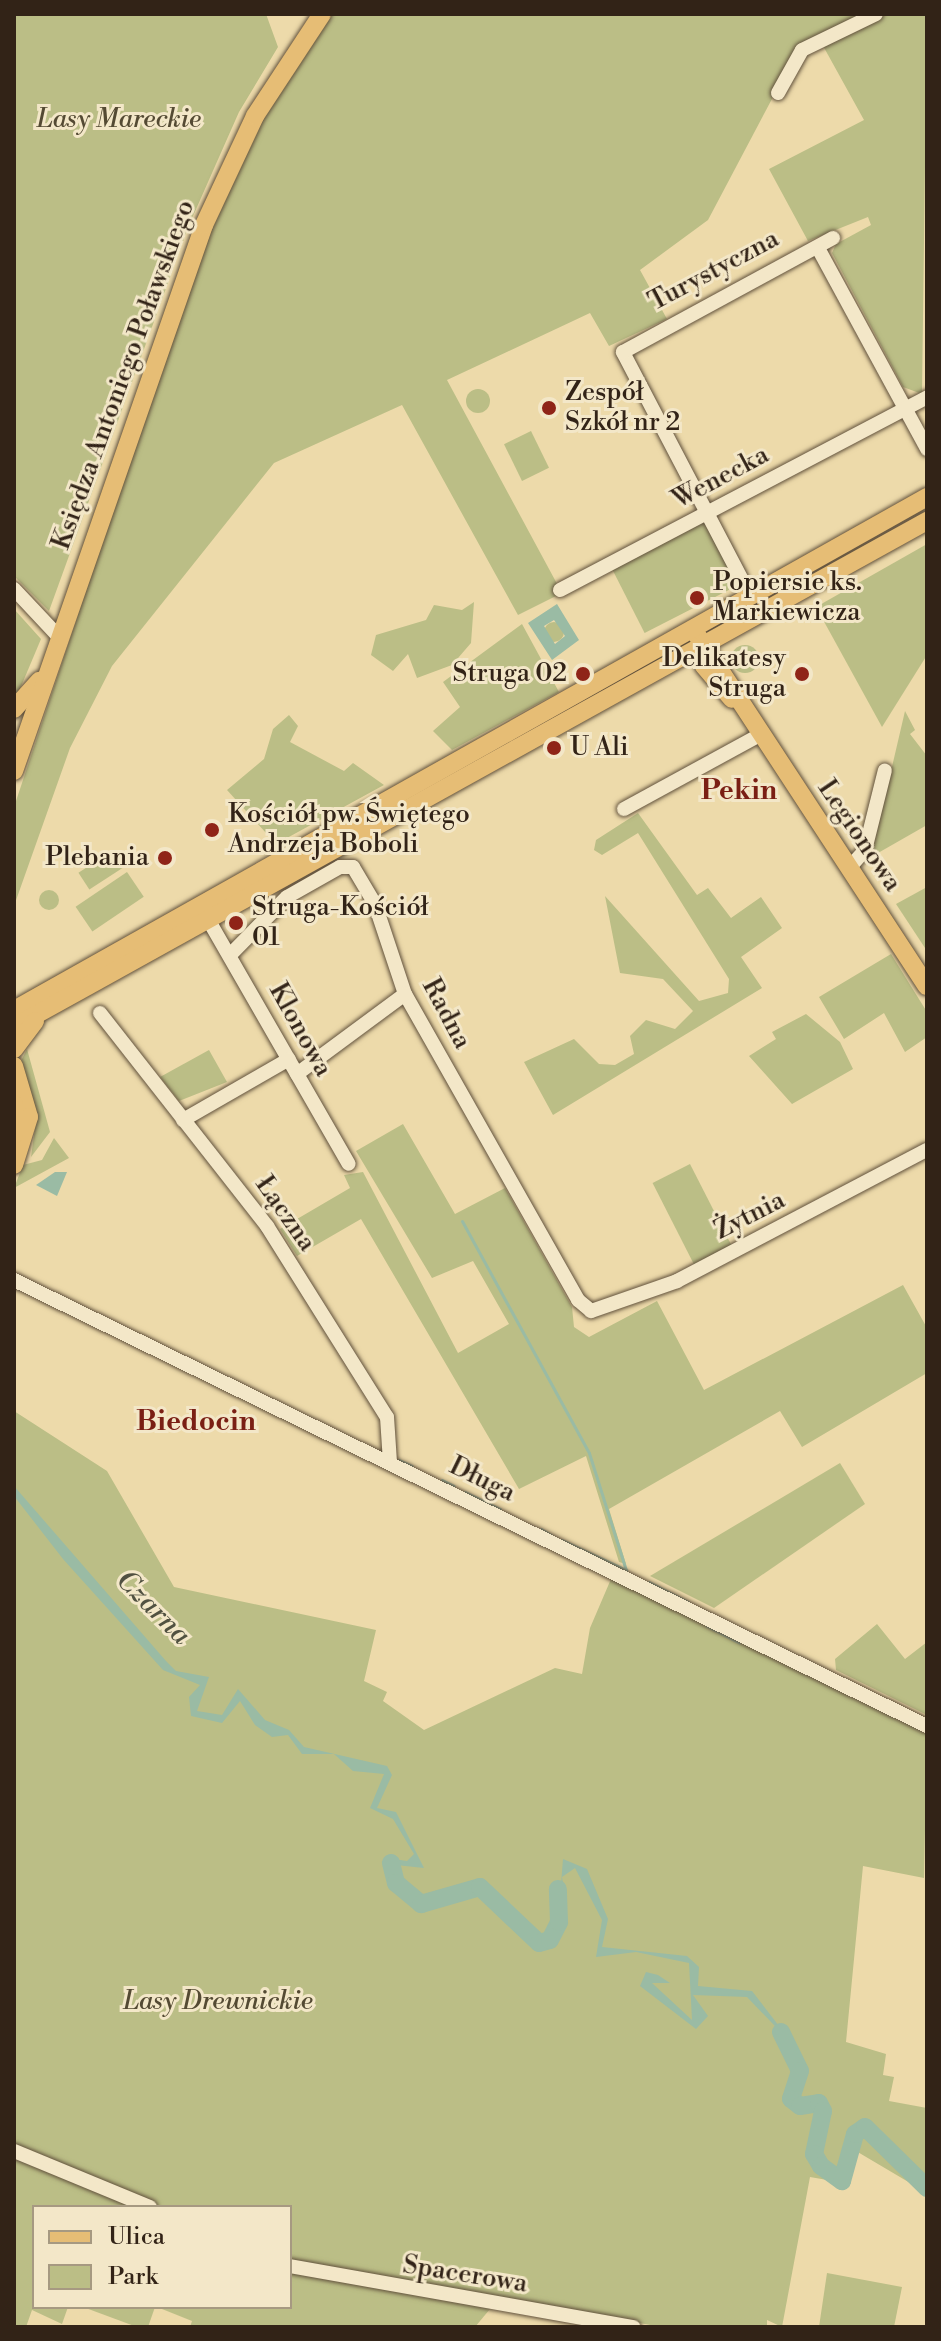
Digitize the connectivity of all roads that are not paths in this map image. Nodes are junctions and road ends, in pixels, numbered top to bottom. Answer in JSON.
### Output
{"nodes":[{"id":1,"x":322,"y":14,"type":"edge"},
{"id":2,"x":876,"y":14,"type":"edge"},
{"id":3,"x":778,"y":93,"type":"dead end"},
{"id":4,"x":833,"y":238,"type":"dead end"},
{"id":5,"x":818,"y":248,"type":"junction"},
{"id":6,"x":927,"y":397,"type":"edge"},
{"id":7,"x":905,"y":409,"type":"junction"},
{"id":8,"x":927,"y":449,"type":"edge"},
{"id":9,"x":927,"y":497,"type":"edge"},
{"id":10,"x":705,"y":513,"type":"junction"},
{"id":11,"x":927,"y":521,"type":"edge"},
{"id":12,"x":741,"y":578,"type":"dead end"},
{"id":13,"x":14,"y":589,"type":"edge"},
{"id":14,"x":560,"y":590,"type":"dead end"},
{"id":15,"x":696,"y":634,"type":"junction"},
{"id":16,"x":59,"y":637,"type":"junction"},
{"id":17,"x":51,"y":662,"type":"junction"},
{"id":18,"x":14,"y":709,"type":"edge"},
{"id":19,"x":758,"y":736,"type":"junction"},
{"id":20,"x":16,"y":746,"type":"edge"},
{"id":21,"x":885,"y":770,"type":"dead end"},
{"id":22,"x":14,"y":771,"type":"edge"},
{"id":23,"x":624,"y":809,"type":"dead end"},
{"id":24,"x":849,"y":868,"type":"junction"},
{"id":25,"x":209,"y":921,"type":"junction"},
{"id":26,"x":230,"y":955,"type":"junction"},
{"id":27,"x":927,"y":986,"type":"edge"},
{"id":28,"x":405,"y":994,"type":"junction"},
{"id":29,"x":56,"y":1004,"type":"junction"},
{"id":30,"x":14,"y":1010,"type":"edge"},
{"id":31,"x":100,"y":1013,"type":"dead end"},
{"id":32,"x":14,"y":1027,"type":"edge"},
{"id":33,"x":14,"y":1049,"type":"edge"},
{"id":34,"x":289,"y":1059,"type":"junction"},
{"id":35,"x":16,"y":1072,"type":"edge"},
{"id":36,"x":297,"y":1074,"type":"junction"},
{"id":37,"x":14,"y":1104,"type":"edge"},
{"id":38,"x":183,"y":1120,"type":"junction"},
{"id":39,"x":14,"y":1135,"type":"edge"},
{"id":40,"x":927,"y":1150,"type":"edge"},
{"id":41,"x":349,"y":1164,"type":"dead end"},
{"id":42,"x":14,"y":1165,"type":"edge"},
{"id":43,"x":14,"y":1280,"type":"edge"},
{"id":44,"x":591,"y":1311,"type":"joint"},
{"id":45,"x":390,"y":1462,"type":"junction"},
{"id":46,"x":927,"y":1726,"type":"edge"},
{"id":47,"x":14,"y":2151,"type":"edge"},
{"id":48,"x":145,"y":2205,"type":"edge"},
{"id":49,"x":292,"y":2266,"type":"edge"},
{"id":50,"x":634,"y":2327,"type":"edge"}],
"edges":[{"from":1,"to":16,"type":"main road","name":"Księdza Antoniego Poławskiego"},
{"from":2,"to":3,"type":"street"},
{"from":4,"to":5,"type":"street","name":"Turystyczna"},
{"from":5,"to":7,"type":"street"},
{"from":5,"to":10,"type":"street","name":"Turystyczna"},
{"from":6,"to":7,"type":"street","name":"Wenecka"},
{"from":7,"to":8,"type":"street"},
{"from":7,"to":10,"type":"street","name":"Wenecka"},
{"from":9,"to":15,"type":"main road"},
{"from":10,"to":12,"type":"street"},
{"from":10,"to":14,"type":"street","name":"Wenecka"},
{"from":11,"to":15,"type":"main road"},
{"from":13,"to":16,"type":"street"},
{"from":15,"to":19,"type":"main road","name":"Legionowa"},
{"from":15,"to":25,"type":"main road"},
{"from":15,"to":30,"type":"main road"},
{"from":16,"to":17,"type":"main road","name":"Księdza Antoniego Poławskiego"},
{"from":17,"to":18,"type":"main road"},
{"from":17,"to":20,"type":"main road","name":"Księdza Antoniego Poławskiego"},
{"from":19,"to":23,"type":"street"},
{"from":19,"to":24,"type":"main road","name":"Legionowa"},
{"from":20,"to":22,"type":"main road","name":"Księdza Antoniego Poławskiego"},
{"from":21,"to":24,"type":"street"},
{"from":24,"to":27,"type":"main road","name":"Legionowa"},
{"from":25,"to":26,"type":"street","name":"Klonowa"},
{"from":25,"to":29,"type":"main road"},
{"from":26,"to":28,"type":"street","name":"Radna"},
{"from":26,"to":34,"type":"street","name":"Klonowa"},
{"from":28,"to":36,"type":"street"},
{"from":28,"to":44,"type":"street","name":"Radna"},
{"from":29,"to":32,"type":"main road"},
{"from":29,"to":33,"type":"main road"},
{"from":31,"to":38,"type":"street","name":"Łączna"},
{"from":34,"to":36,"type":"street","name":"Klonowa"},
{"from":34,"to":38,"type":"street"},
{"from":35,"to":42,"type":"main road"},
{"from":36,"to":41,"type":"street","name":"Klonowa"},
{"from":37,"to":39,"type":"main road"},
{"from":38,"to":45,"type":"street","name":"Łączna"},
{"from":40,"to":44,"type":"street","name":"Żytnia"},
{"from":43,"to":45,"type":"street","name":"Długa"},
{"from":45,"to":46,"type":"street","name":"Długa"},
{"from":47,"to":48,"type":"street"},
{"from":49,"to":50,"type":"street","name":"Spacerowa"}]}
